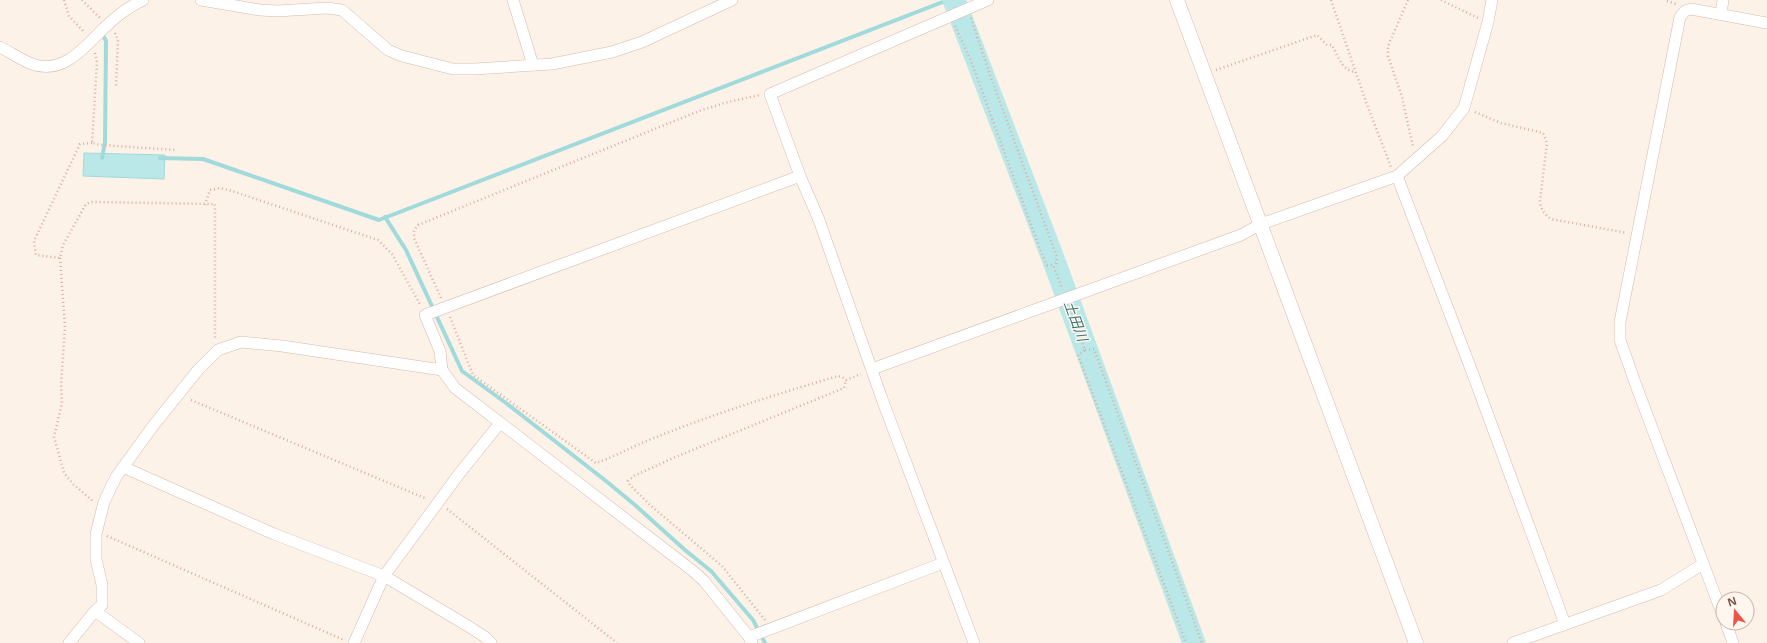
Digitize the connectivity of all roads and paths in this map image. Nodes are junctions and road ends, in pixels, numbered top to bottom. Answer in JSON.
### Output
{"nodes":[{"id":1,"x":64,"y":0,"type":"edge"},
{"id":2,"x":144,"y":0,"type":"edge"},
{"id":3,"x":201,"y":0,"type":"edge"},
{"id":4,"x":325,"y":0,"type":"edge"},
{"id":5,"x":513,"y":0,"type":"edge"},
{"id":6,"x":732,"y":0,"type":"edge"},
{"id":7,"x":988,"y":0,"type":"edge"},
{"id":8,"x":1177,"y":0,"type":"edge"},
{"id":9,"x":1331,"y":0,"type":"edge"},
{"id":10,"x":1408,"y":0,"type":"edge"},
{"id":11,"x":1441,"y":0,"type":"edge"},
{"id":12,"x":1492,"y":0,"type":"edge"},
{"id":13,"x":1722,"y":0,"type":"edge"},
{"id":14,"x":298,"y":9,"type":"junction"},
{"id":15,"x":968,"y":13,"type":"junction"},
{"id":16,"x":1720,"y":14,"type":"junction"},
{"id":17,"x":951,"y":19,"type":"junction"},
{"id":18,"x":1488,"y":22,"type":"junction"},
{"id":19,"x":1767,"y":23,"type":"edge"},
{"id":20,"x":91,"y":41,"type":"junction"},
{"id":21,"x":0,"y":46,"type":"edge"},
{"id":22,"x":533,"y":65,"type":"junction"},
{"id":23,"x":1356,"y":72,"type":"junction"},
{"id":24,"x":1204,"y":74,"type":"junction"},
{"id":25,"x":770,"y":94,"type":"junction"},
{"id":26,"x":1464,"y":108,"type":"junction"},
{"id":27,"x":92,"y":143,"type":"junction"},
{"id":28,"x":177,"y":150,"type":"dead end"},
{"id":29,"x":1418,"y":156,"type":"junction"},
{"id":30,"x":800,"y":176,"type":"junction"},
{"id":31,"x":1396,"y":176,"type":"junction"},
{"id":32,"x":205,"y":205,"type":"junction"},
{"id":33,"x":1261,"y":224,"type":"junction"},
{"id":34,"x":1637,"y":235,"type":"junction"},
{"id":35,"x":60,"y":258,"type":"junction"},
{"id":36,"x":1053,"y":265,"type":"junction"},
{"id":37,"x":1066,"y":297,"type":"junction"},
{"id":38,"x":446,"y":308,"type":"junction"},
{"id":39,"x":426,"y":315,"type":"junction"},
{"id":40,"x":218,"y":350,"type":"junction"},
{"id":41,"x":1085,"y":350,"type":"junction"},
{"id":42,"x":872,"y":369,"type":"junction"},
{"id":43,"x":442,"y":370,"type":"junction"},
{"id":44,"x":846,"y":380,"type":"junction"},
{"id":45,"x":191,"y":400,"type":"dead end"},
{"id":46,"x":500,"y":423,"type":"junction"},
{"id":47,"x":123,"y":467,"type":"junction"},
{"id":48,"x":438,"y":503,"type":"junction"},
{"id":49,"x":103,"y":507,"type":"junction"},
{"id":50,"x":96,"y":534,"type":"junction"},
{"id":51,"x":943,"y":563,"type":"junction"},
{"id":52,"x":1703,"y":564,"type":"junction"},
{"id":53,"x":384,"y":576,"type":"junction"},
{"id":54,"x":1715,"y":595,"type":"edge"},
{"id":55,"x":95,"y":611,"type":"junction"},
{"id":56,"x":1566,"y":624,"type":"junction"},
{"id":57,"x":769,"y":628,"type":"junction"},
{"id":58,"x":1729,"y":631,"type":"edge"},
{"id":59,"x":750,"y":640,"type":"edge"},
{"id":60,"x":350,"y":642,"type":"edge"},
{"id":61,"x":69,"y":643,"type":"edge"},
{"id":62,"x":139,"y":643,"type":"edge"},
{"id":63,"x":491,"y":643,"type":"edge"},
{"id":64,"x":617,"y":643,"type":"edge"},
{"id":65,"x":974,"y":643,"type":"edge"},
{"id":66,"x":1186,"y":643,"type":"edge"},
{"id":67,"x":1202,"y":643,"type":"edge"},
{"id":68,"x":1416,"y":643,"type":"edge"},
{"id":69,"x":1513,"y":643,"type":"edge"},
{"id":70,"x":1733,"y":643,"type":"edge"}],
"edges":[{"from":1,"to":20,"type":"path"},
{"from":2,"to":20,"type":"street"},
{"from":3,"to":14,"type":"street"},
{"from":4,"to":14,"type":"street"},
{"from":5,"to":22,"type":"street"},
{"from":6,"to":22,"type":"street"},
{"from":7,"to":15,"type":"street"},
{"from":8,"to":24,"type":"street"},
{"from":9,"to":23,"type":"path"},
{"from":10,"to":29,"type":"path"},
{"from":11,"to":18,"type":"path"},
{"from":12,"to":18,"type":"street"},
{"from":13,"to":16,"type":"street"},
{"from":14,"to":22,"type":"street"},
{"from":15,"to":17,"type":"street"},
{"from":15,"to":36,"type":"path"},
{"from":16,"to":19,"type":"street"},
{"from":16,"to":34,"type":"street"},
{"from":17,"to":25,"type":"street"},
{"from":17,"to":36,"type":"path"},
{"from":18,"to":26,"type":"street"},
{"from":20,"to":21,"type":"street"},
{"from":20,"to":27,"type":"path"},
{"from":23,"to":24,"type":"path"},
{"from":23,"to":31,"type":"path"},
{"from":24,"to":33,"type":"street"},
{"from":25,"to":30,"type":"street"},
{"from":25,"to":38,"type":"path"},
{"from":26,"to":29,"type":"street"},
{"from":26,"to":34,"type":"path"},
{"from":27,"to":28,"type":"path"},
{"from":27,"to":35,"type":"path"},
{"from":29,"to":31,"type":"street"},
{"from":30,"to":38,"type":"street"},
{"from":30,"to":42,"type":"street"},
{"from":31,"to":33,"type":"street"},
{"from":31,"to":56,"type":"street"},
{"from":32,"to":35,"type":"path"},
{"from":32,"to":39,"type":"path"},
{"from":32,"to":40,"type":"path"},
{"from":33,"to":37,"type":"street"},
{"from":33,"to":68,"type":"street"},
{"from":34,"to":52,"type":"street"},
{"from":35,"to":49,"type":"path"},
{"from":36,"to":37,"type":"path"},
{"from":37,"to":41,"type":"path"},
{"from":37,"to":42,"type":"street"},
{"from":38,"to":39,"type":"street"},
{"from":38,"to":44,"type":"path"},
{"from":39,"to":43,"type":"street"},
{"from":40,"to":43,"type":"street"},
{"from":40,"to":47,"type":"street"},
{"from":41,"to":66,"type":"path"},
{"from":41,"to":67,"type":"path"},
{"from":42,"to":44,"type":"path"},
{"from":42,"to":51,"type":"street"},
{"from":43,"to":46,"type":"street"},
{"from":44,"to":57,"type":"path"},
{"from":45,"to":48,"type":"path"},
{"from":46,"to":48,"type":"street"},
{"from":46,"to":59,"type":"street"},
{"from":47,"to":49,"type":"street"},
{"from":47,"to":53,"type":"street"},
{"from":48,"to":53,"type":"street"},
{"from":48,"to":64,"type":"path"},
{"from":49,"to":50,"type":"street"},
{"from":50,"to":55,"type":"street"},
{"from":50,"to":60,"type":"path"},
{"from":51,"to":57,"type":"street"},
{"from":51,"to":65,"type":"street"},
{"from":52,"to":54,"type":"street"},
{"from":52,"to":56,"type":"street"},
{"from":53,"to":60,"type":"street"},
{"from":53,"to":63,"type":"street"},
{"from":55,"to":61,"type":"street"},
{"from":55,"to":62,"type":"street"},
{"from":56,"to":69,"type":"street"},
{"from":57,"to":59,"type":"street"},
{"from":58,"to":70,"type":"street"}]}
